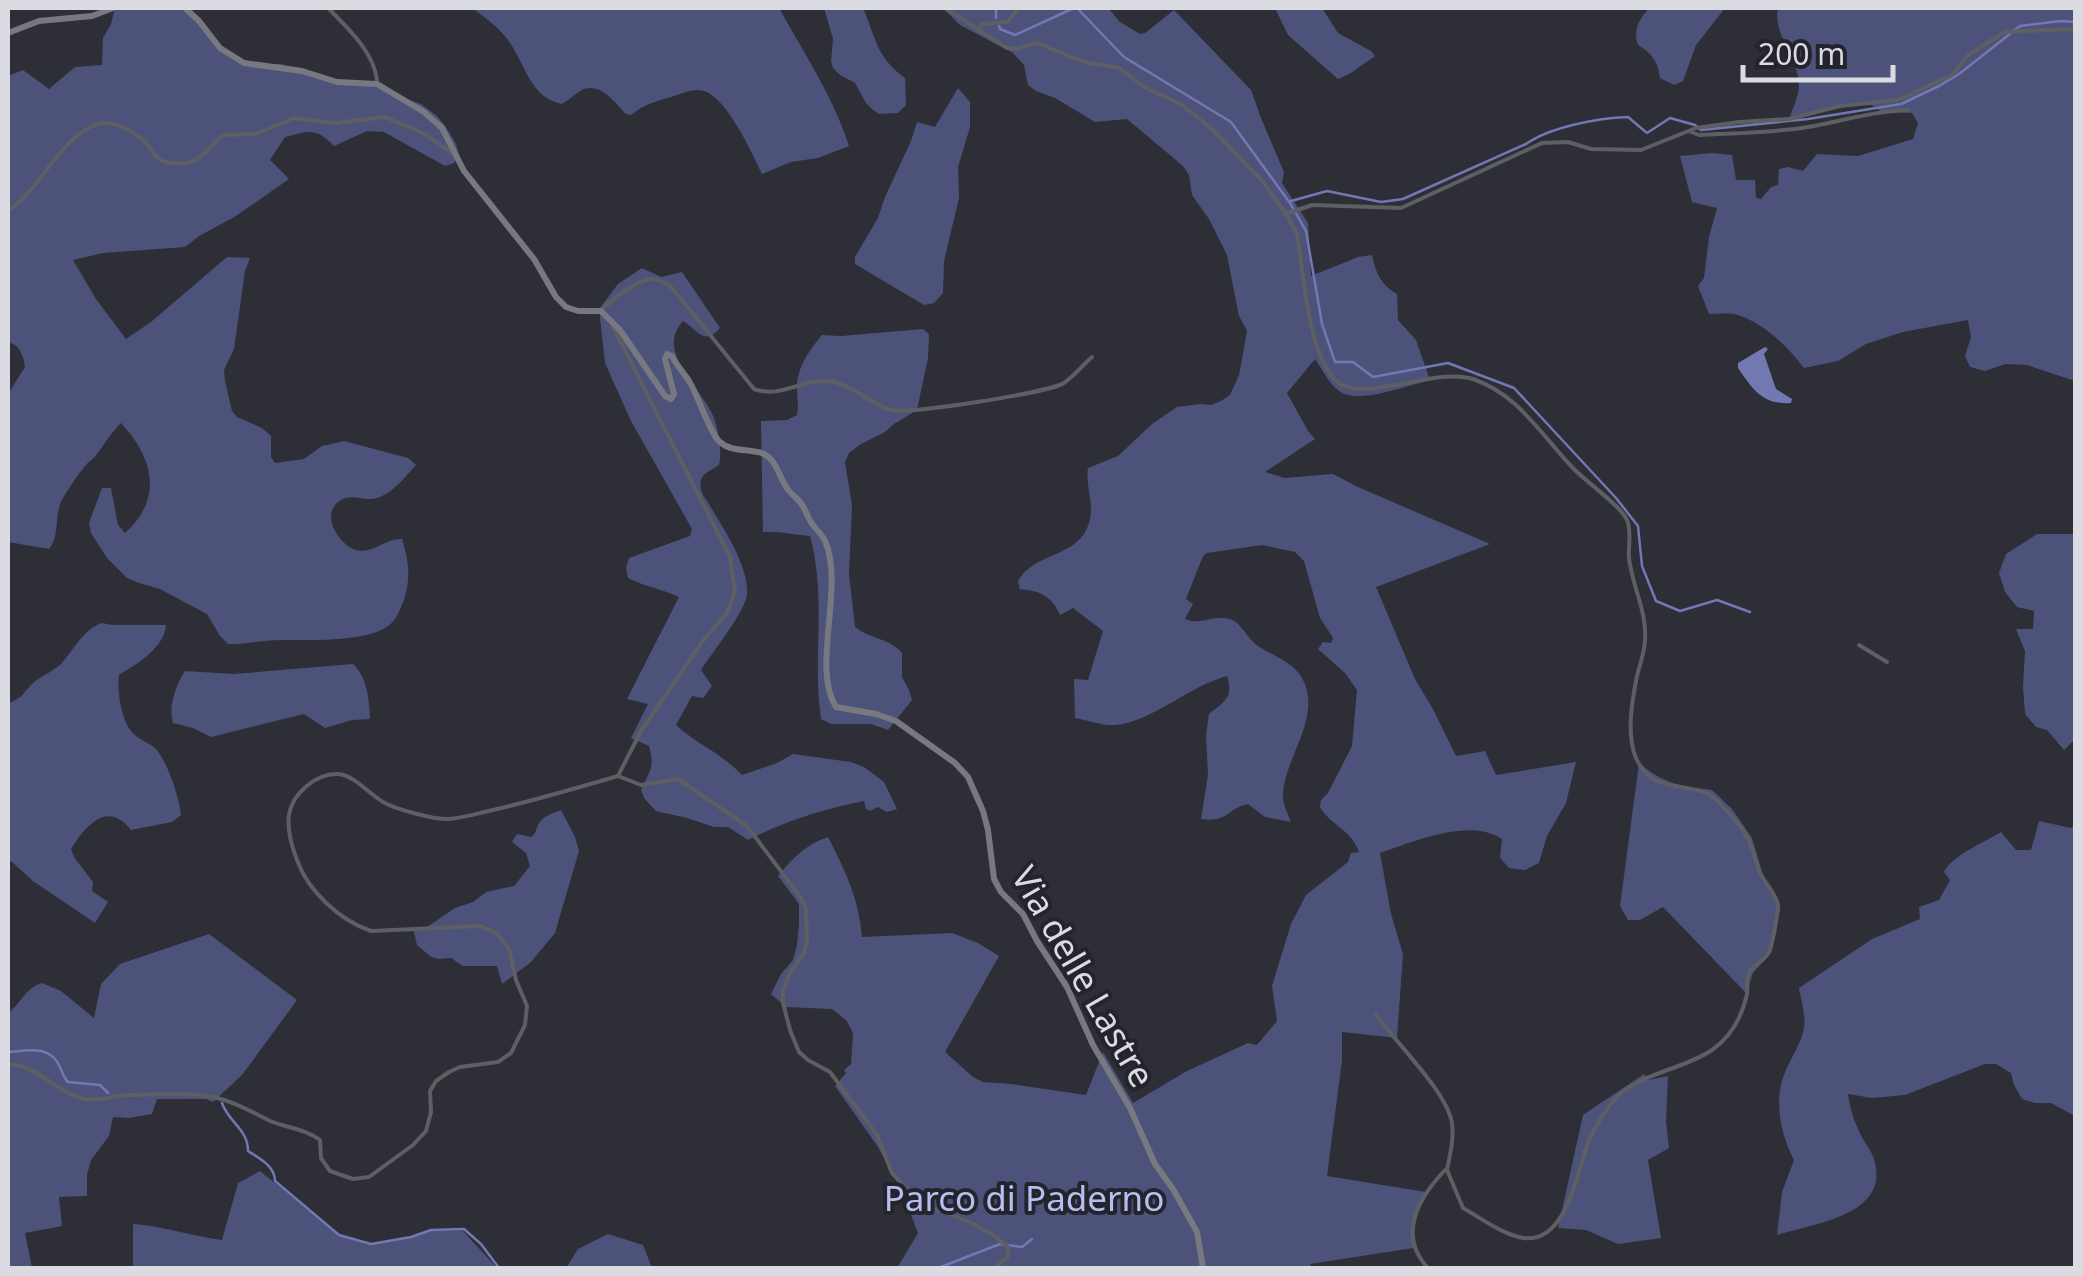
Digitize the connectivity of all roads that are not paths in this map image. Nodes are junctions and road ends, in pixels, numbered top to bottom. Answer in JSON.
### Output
{"nodes":[{"id":1,"x":113,"y":8,"type":"edge"},
{"id":2,"x":185,"y":8,"type":"edge"},
{"id":3,"x":328,"y":8,"type":"edge"},
{"id":4,"x":945,"y":8,"type":"edge"},
{"id":5,"x":1019,"y":8,"type":"edge"},
{"id":6,"x":2076,"y":29,"type":"edge"},
{"id":7,"x":978,"y":30,"type":"junction"},
{"id":8,"x":8,"y":33,"type":"edge"},
{"id":9,"x":377,"y":84,"type":"junction"},
{"id":10,"x":1908,"y":110,"type":"dead end"},
{"id":11,"x":1696,"y":129,"type":"junction"},
{"id":12,"x":456,"y":158,"type":"junction"},
{"id":13,"x":8,"y":211,"type":"edge"},
{"id":14,"x":1292,"y":212,"type":"junction"},
{"id":15,"x":601,"y":312,"type":"junction"},
{"id":16,"x":1092,"y":357,"type":"dead end"},
{"id":17,"x":1860,"y":645,"type":"dead end"},
{"id":18,"x":1887,"y":662,"type":"dead end"},
{"id":19,"x":618,"y":776,"type":"junction"},
{"id":20,"x":1376,"y":1014,"type":"dead end"},
{"id":21,"x":8,"y":1064,"type":"edge"},
{"id":22,"x":1447,"y":1170,"type":"junction"},
{"id":23,"x":994,"y":1268,"type":"edge"},
{"id":24,"x":1203,"y":1268,"type":"edge"},
{"id":25,"x":1428,"y":1268,"type":"edge"}],
"edges":[{"from":1,"to":8,"type":"street"},
{"from":2,"to":9,"type":"street"},
{"from":3,"to":9,"type":"street"},
{"from":4,"to":7,"type":"street"},
{"from":5,"to":7,"type":"street"},
{"from":6,"to":11,"type":"street"},
{"from":7,"to":14,"type":"street"},
{"from":9,"to":12,"type":"street"},
{"from":10,"to":11,"type":"street"},
{"from":11,"to":14,"type":"street"},
{"from":12,"to":13,"type":"street"},
{"from":12,"to":15,"type":"street"},
{"from":14,"to":22,"type":"street"},
{"from":15,"to":16,"type":"street"},
{"from":15,"to":19,"type":"street"},
{"from":15,"to":24,"type":"street","name":"Via delle Lastre"},
{"from":17,"to":18,"type":"street"},
{"from":19,"to":21,"type":"street"},
{"from":19,"to":23,"type":"street"},
{"from":20,"to":22,"type":"street"},
{"from":22,"to":25,"type":"street"}]}
